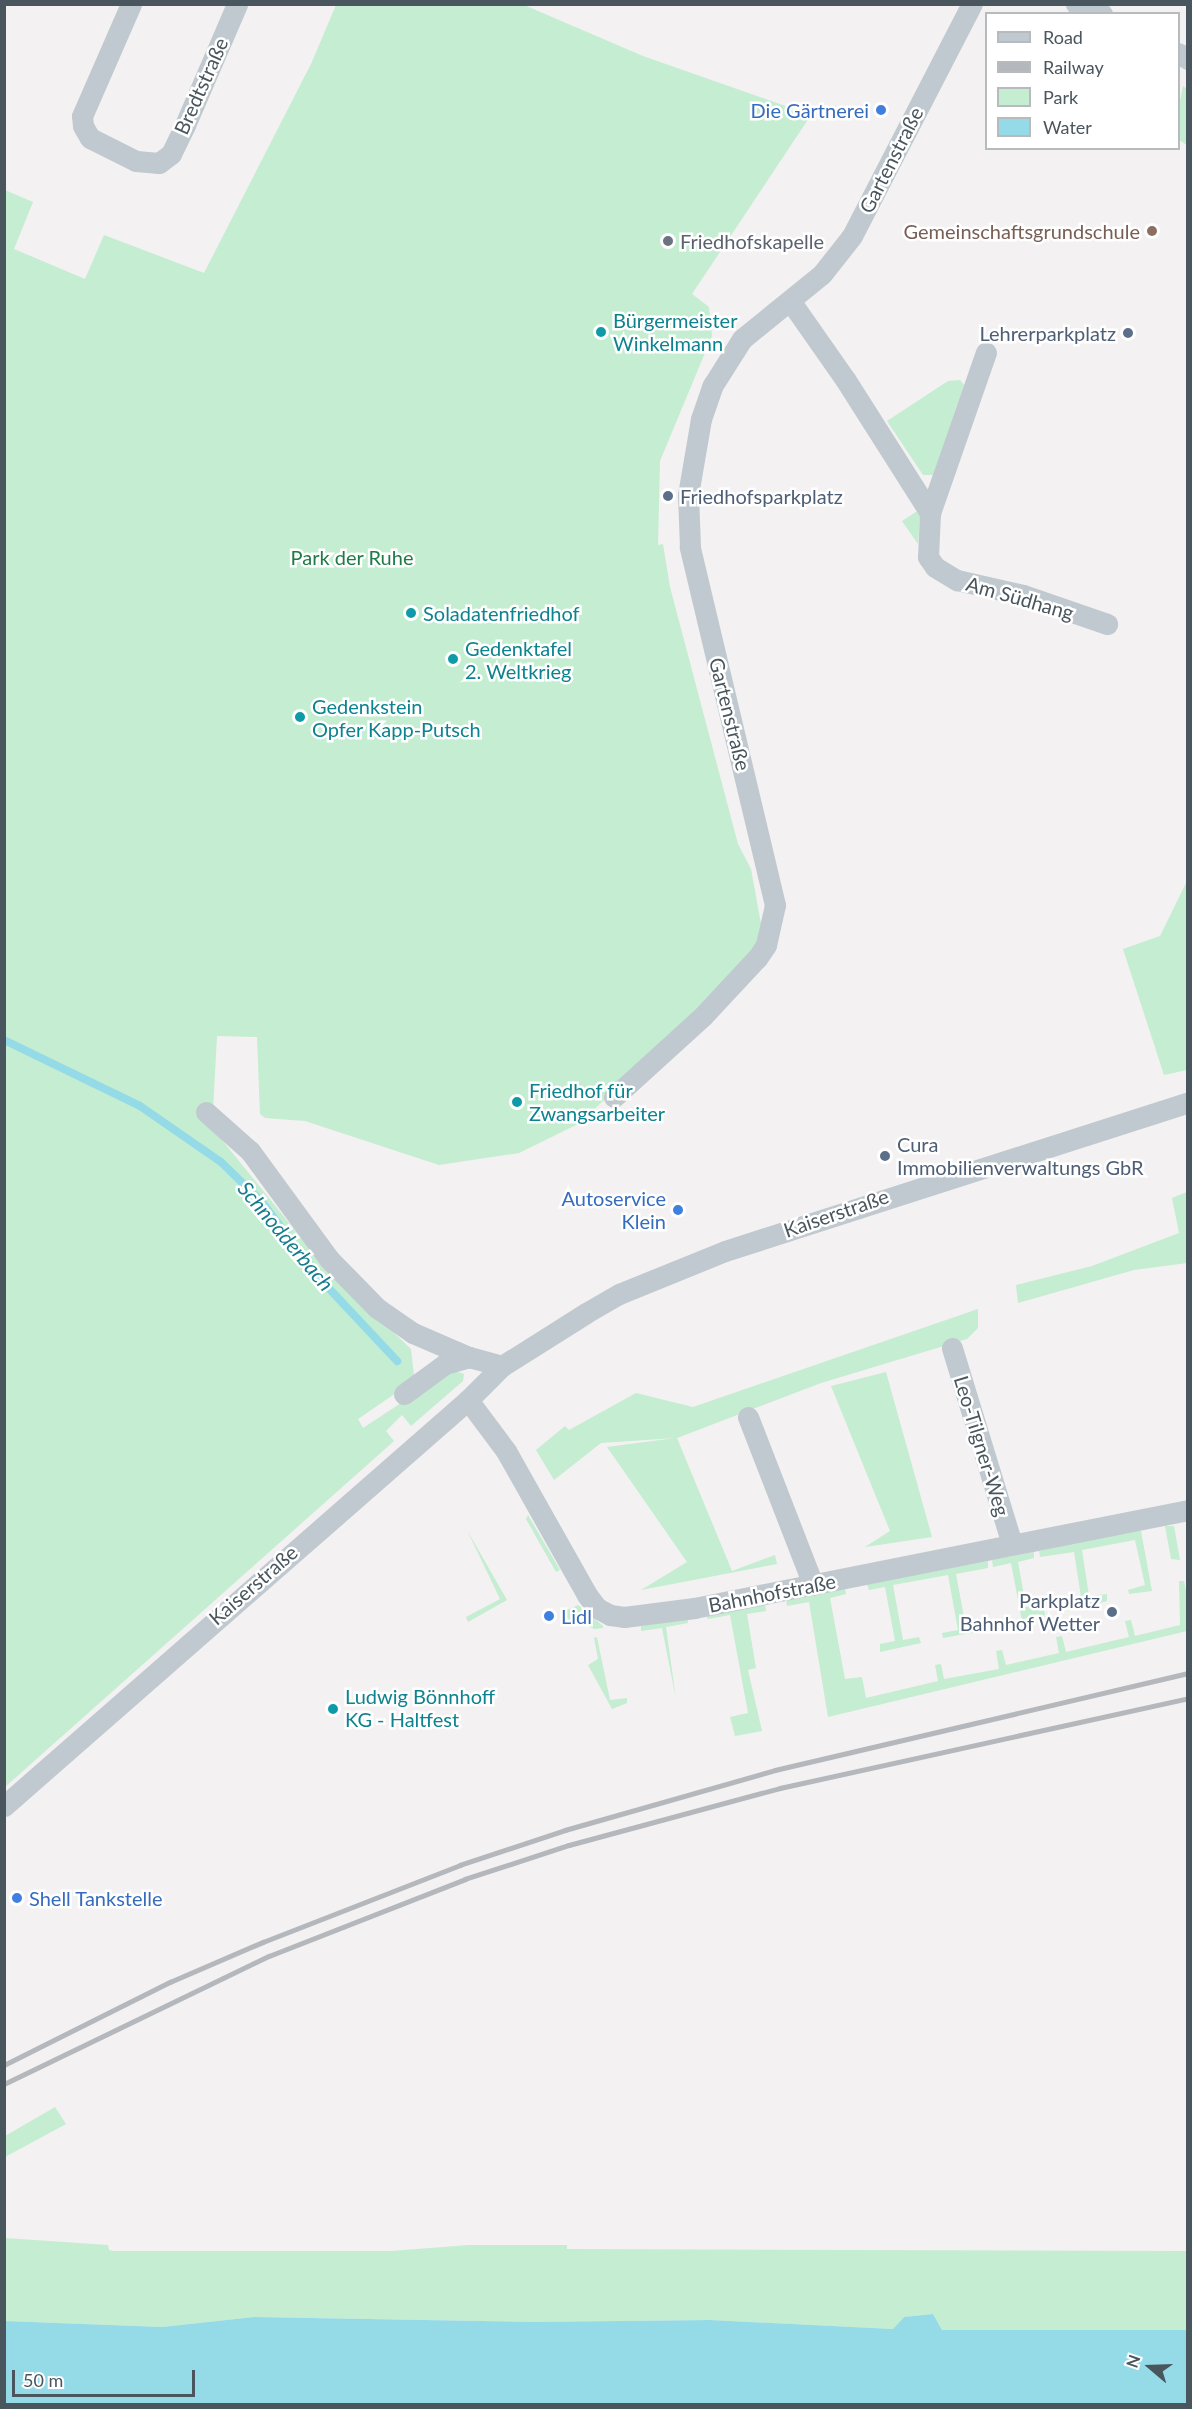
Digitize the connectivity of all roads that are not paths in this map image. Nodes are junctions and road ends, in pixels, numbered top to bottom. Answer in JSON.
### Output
{"nodes":[{"id":1,"x":131,"y":4,"type":"edge"},
{"id":2,"x":237,"y":4,"type":"edge"},
{"id":3,"x":972,"y":4,"type":"edge"},
{"id":4,"x":1076,"y":4,"type":"edge"},
{"id":5,"x":1097,"y":12,"type":"edge"},
{"id":6,"x":791,"y":302,"type":"junction"},
{"id":7,"x":986,"y":352,"type":"dead end"},
{"id":8,"x":930,"y":513,"type":"junction"},
{"id":9,"x":1107,"y":624,"type":"dead end"},
{"id":10,"x":614,"y":1097,"type":"dead end"},
{"id":11,"x":1188,"y":1102,"type":"edge"},
{"id":12,"x":206,"y":1113,"type":"dead end"},
{"id":13,"x":952,"y":1348,"type":"dead end"},
{"id":14,"x":469,"y":1357,"type":"junction"},
{"id":15,"x":502,"y":1366,"type":"junction"},
{"id":16,"x":404,"y":1394,"type":"dead end"},
{"id":17,"x":468,"y":1400,"type":"junction"},
{"id":18,"x":748,"y":1417,"type":"dead end"},
{"id":19,"x":1188,"y":1510,"type":"edge"},
{"id":20,"x":1012,"y":1544,"type":"junction"},
{"id":21,"x":813,"y":1585,"type":"junction"},
{"id":22,"x":4,"y":1806,"type":"edge"}],
"edges":[{"from":1,"to":2,"type":"street","name":"Bredtstraße"},
{"from":3,"to":6,"type":"street","name":"Gartenstraße"},
{"from":4,"to":5,"type":"street"},
{"from":6,"to":8,"type":"street"},
{"from":6,"to":10,"type":"street","name":"Gartenstraße"},
{"from":7,"to":8,"type":"street"},
{"from":8,"to":9,"type":"street","name":"Am Südhang"},
{"from":11,"to":15,"type":"street","name":"Kaiserstraße"},
{"from":12,"to":14,"type":"street"},
{"from":13,"to":20,"type":"street","name":"Leo-Tilgner-Weg"},
{"from":14,"to":15,"type":"street"},
{"from":14,"to":16,"type":"street"},
{"from":15,"to":17,"type":"street","name":"Kaiserstraße"},
{"from":17,"to":21,"type":"street","name":"Bahnhofstraße"},
{"from":17,"to":22,"type":"street","name":"Kaiserstraße"},
{"from":18,"to":21,"type":"street"},
{"from":19,"to":20,"type":"street","name":"Bahnhofstraße"},
{"from":20,"to":21,"type":"street","name":"Bahnhofstraße"}]}
